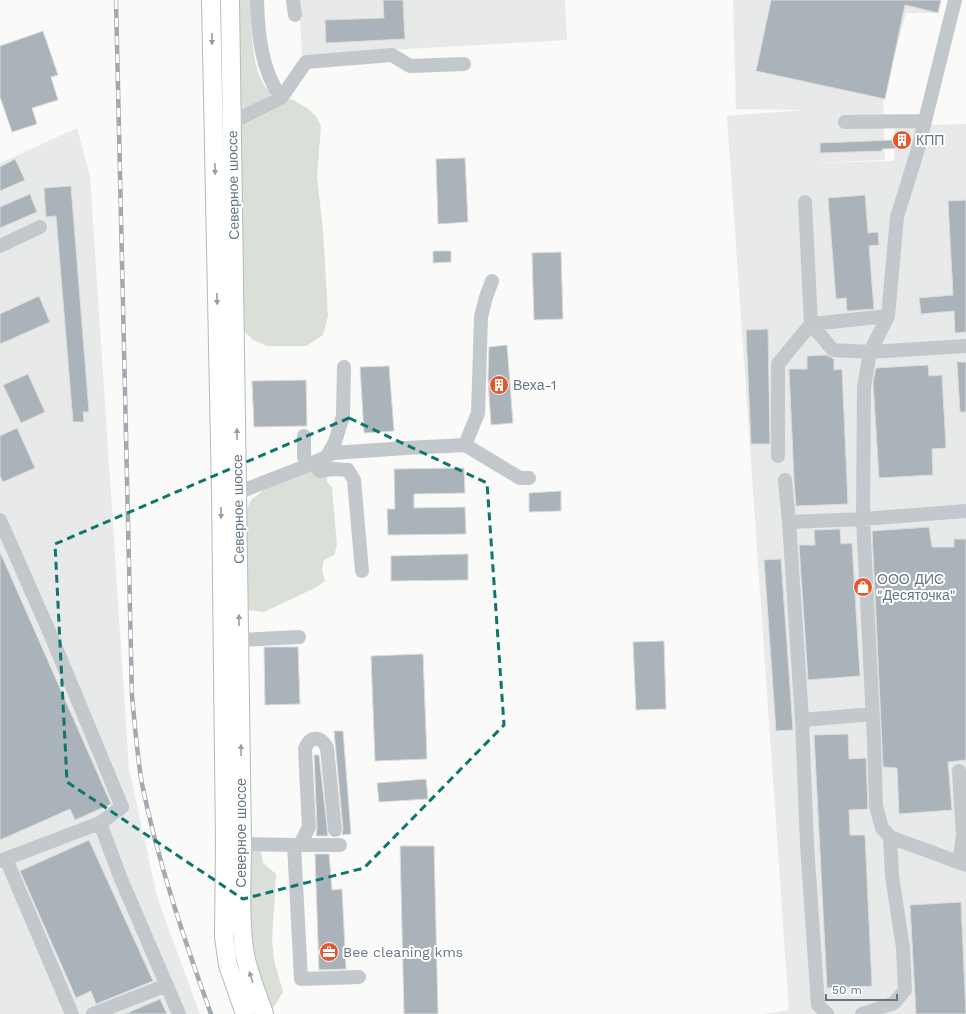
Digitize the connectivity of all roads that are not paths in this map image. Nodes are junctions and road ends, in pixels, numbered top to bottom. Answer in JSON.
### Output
{"nodes":[{"id":1,"x":211,"y":0,"type":"edge"},
{"id":2,"x":230,"y":0,"type":"edge"},
{"id":3,"x":257,"y":0,"type":"edge"},
{"id":4,"x":293,"y":0,"type":"edge"},
{"id":5,"x":955,"y":0,"type":"edge"},
{"id":6,"x":966,"y":2,"type":"edge"},
{"id":7,"x":295,"y":15,"type":"dead end"},
{"id":8,"x":464,"y":64,"type":"dead end"},
{"id":9,"x":281,"y":98,"type":"junction"},
{"id":10,"x":926,"y":117,"type":"junction"},
{"id":11,"x":232,"y":122,"type":"junction"},
{"id":12,"x":845,"y":122,"type":"dead end"},
{"id":13,"x":805,"y":202,"type":"dead end"},
{"id":14,"x":40,"y":227,"type":"dead end"},
{"id":15,"x":0,"y":246,"type":"edge"},
{"id":16,"x":492,"y":281,"type":"dead end"},
{"id":17,"x":888,"y":316,"type":"junction"},
{"id":18,"x":811,"y":324,"type":"junction"},
{"id":19,"x":966,"y":346,"type":"edge"},
{"id":20,"x":870,"y":352,"type":"junction"},
{"id":21,"x":344,"y":367,"type":"dead end"},
{"id":22,"x":304,"y":436,"type":"dead end"},
{"id":23,"x":465,"y":445,"type":"junction"},
{"id":24,"x":327,"y":456,"type":"junction"},
{"id":25,"x":778,"y":456,"type":"dead end"},
{"id":26,"x":310,"y":464,"type":"junction"},
{"id":27,"x":529,"y":478,"type":"dead end"},
{"id":28,"x":784,"y":480,"type":"dead end"},
{"id":29,"x":229,"y":493,"type":"junction"},
{"id":30,"x":966,"y":511,"type":"edge"},
{"id":31,"x":863,"y":519,"type":"junction"},
{"id":32,"x":0,"y":520,"type":"edge"},
{"id":33,"x":789,"y":522,"type":"junction"},
{"id":34,"x":362,"y":571,"type":"dead end"},
{"id":35,"x":299,"y":637,"type":"dead end"},
{"id":36,"x":240,"y":640,"type":"junction"},
{"id":37,"x":873,"y":714,"type":"junction"},
{"id":38,"x":802,"y":720,"type":"junction"},
{"id":39,"x":959,"y":771,"type":"dead end"},
{"id":40,"x":100,"y":823,"type":"junction"},
{"id":41,"x":335,"y":830,"type":"dead end"},
{"id":42,"x":890,"y":837,"type":"junction"},
{"id":43,"x":233,"y":845,"type":"junction"},
{"id":44,"x":297,"y":845,"type":"junction"},
{"id":45,"x":340,"y":845,"type":"dead end"},
{"id":46,"x":3,"y":860,"type":"edge"},
{"id":47,"x":962,"y":863,"type":"edge"},
{"id":48,"x":359,"y":976,"type":"dead end"},
{"id":49,"x":167,"y":985,"type":"junction"},
{"id":50,"x":72,"y":1014,"type":"edge"},
{"id":51,"x":93,"y":1014,"type":"edge"},
{"id":52,"x":179,"y":1014,"type":"edge"},
{"id":53,"x":245,"y":1014,"type":"edge"},
{"id":54,"x":264,"y":1014,"type":"edge"},
{"id":55,"x":827,"y":1014,"type":"edge"},
{"id":56,"x":862,"y":1014,"type":"edge"}],
"edges":[{"from":1,"to":29,"type":"main road","name":"Северное шоссе","one_way":true},
{"from":2,"to":11,"type":"main road","name":"Северное шоссе"},
{"from":3,"to":9,"type":"street"},
{"from":4,"to":7,"type":"street"},
{"from":5,"to":6,"type":"street"},
{"from":5,"to":10,"type":"street"},
{"from":8,"to":9,"type":"street"},
{"from":9,"to":11,"type":"street"},
{"from":10,"to":12,"type":"street"},
{"from":10,"to":17,"type":"street"},
{"from":29,"to":11,"type":"main road","name":"Северное шоссе","one_way":true},
{"from":13,"to":18,"type":"street"},
{"from":14,"to":15,"type":"street"},
{"from":16,"to":23,"type":"street"},
{"from":17,"to":18,"type":"street"},
{"from":17,"to":20,"type":"street"},
{"from":18,"to":20,"type":"street"},
{"from":18,"to":25,"type":"street"},
{"from":19,"to":20,"type":"street"},
{"from":20,"to":31,"type":"street"},
{"from":21,"to":24,"type":"street"},
{"from":22,"to":26,"type":"street"},
{"from":23,"to":24,"type":"street"},
{"from":23,"to":27,"type":"street"},
{"from":24,"to":26,"type":"street"},
{"from":26,"to":29,"type":"street"},
{"from":26,"to":34,"type":"street"},
{"from":28,"to":33,"type":"street"},
{"from":36,"to":29,"type":"main road","name":"Северное шоссе","one_way":true},
{"from":29,"to":43,"type":"main road","name":"Северное шоссе","one_way":true},
{"from":30,"to":31,"type":"street"},
{"from":31,"to":33,"type":"street"},
{"from":31,"to":37,"type":"street"},
{"from":32,"to":40,"type":"street"},
{"from":33,"to":38,"type":"street"},
{"from":35,"to":36,"type":"street"},
{"from":43,"to":36,"type":"main road","name":"Северное шоссе","one_way":true},
{"from":37,"to":38,"type":"street"},
{"from":37,"to":42,"type":"street"},
{"from":38,"to":55,"type":"street"},
{"from":39,"to":47,"type":"street"},
{"from":40,"to":46,"type":"street"},
{"from":40,"to":49,"type":"street"},
{"from":41,"to":44,"type":"street"},
{"from":42,"to":47,"type":"street"},
{"from":42,"to":56,"type":"street"},
{"from":43,"to":44,"type":"street"},
{"from":43,"to":53,"type":"main road","name":"Северное шоссе"},
{"from":54,"to":43,"type":"main road","name":"Северное шоссе","one_way":true},
{"from":44,"to":45,"type":"street"},
{"from":44,"to":48,"type":"street"},
{"from":46,"to":50,"type":"street"},
{"from":49,"to":51,"type":"street"},
{"from":49,"to":52,"type":"street"}]}
